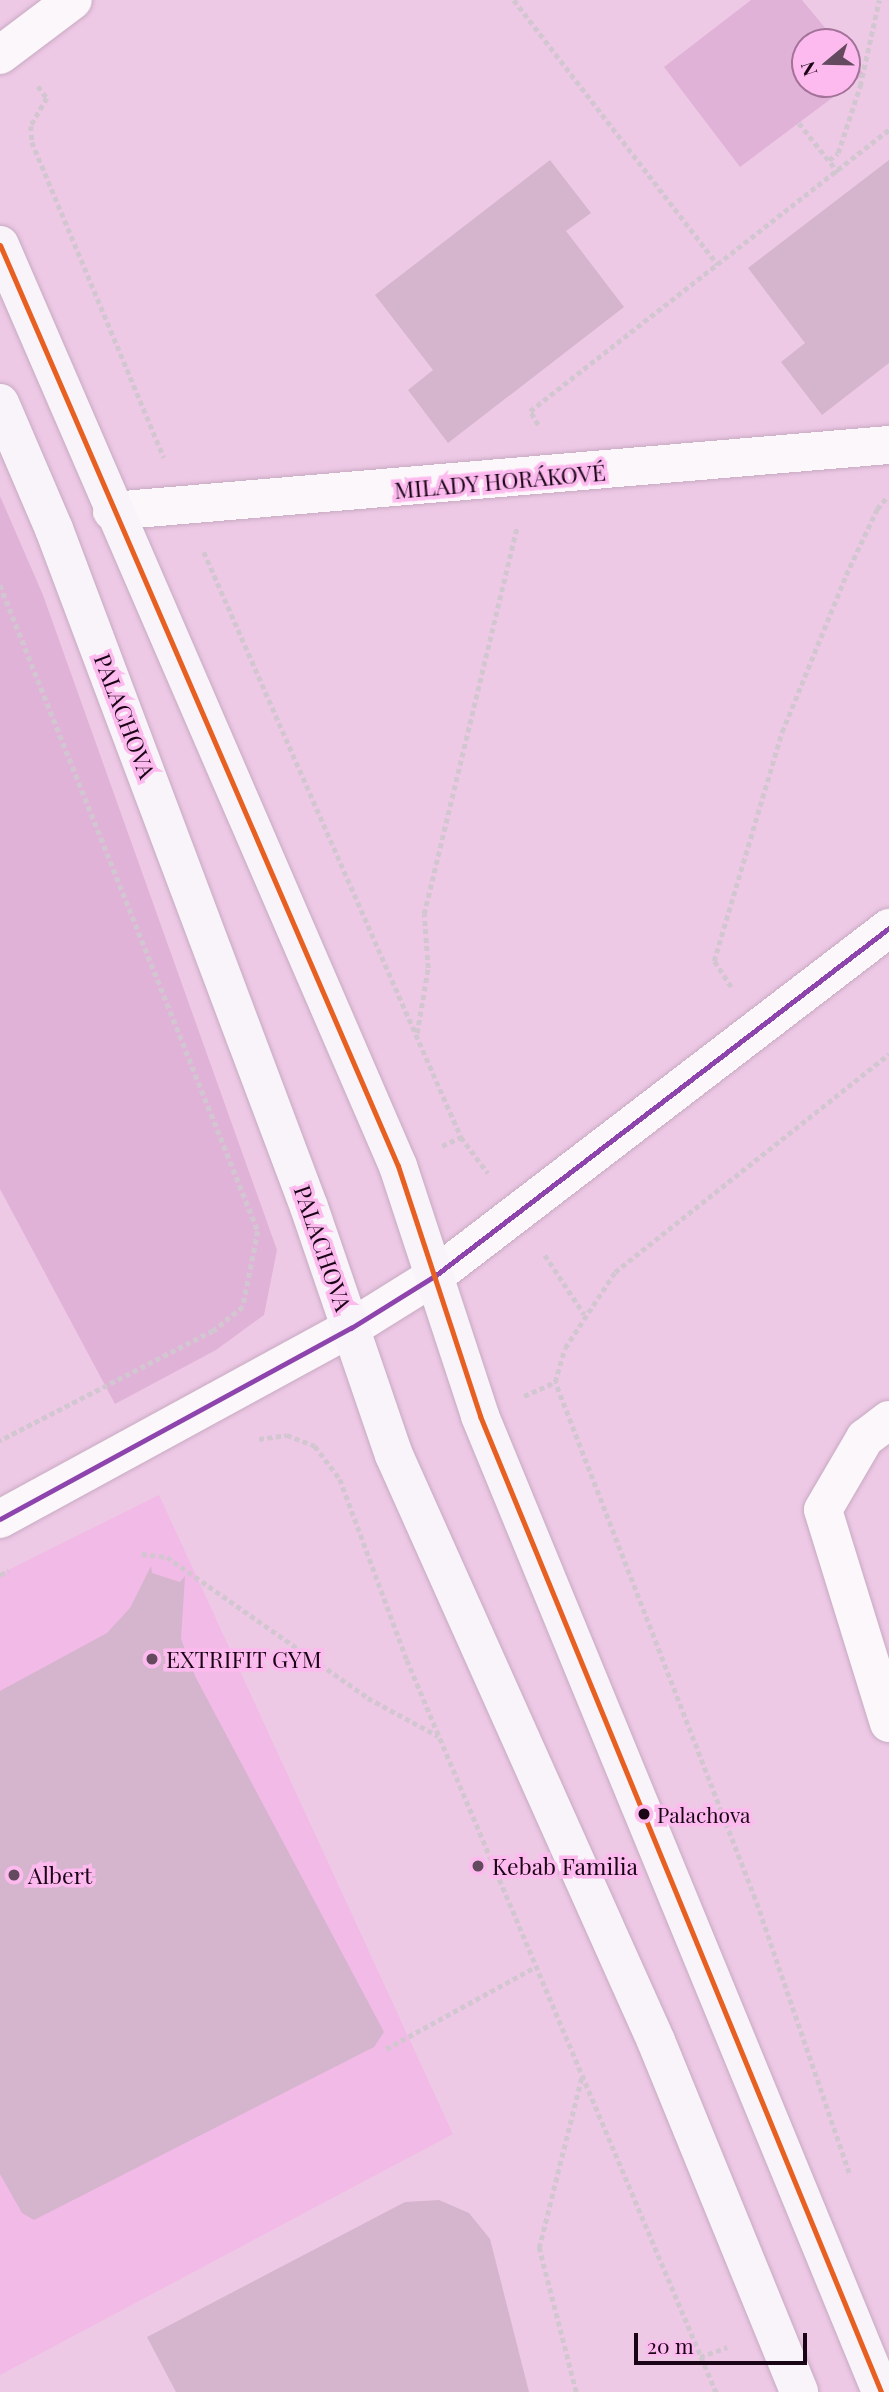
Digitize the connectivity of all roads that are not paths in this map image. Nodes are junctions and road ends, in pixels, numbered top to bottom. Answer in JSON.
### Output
{"nodes":[{"id":1,"x":73,"y":0,"type":"edge"},
{"id":2,"x":5,"y":51,"type":"edge"},
{"id":3,"x":0,"y":245,"type":"edge"},
{"id":4,"x":0,"y":403,"type":"edge"},
{"id":5,"x":889,"y":446,"type":"edge"},
{"id":6,"x":111,"y":512,"type":"junction"},
{"id":7,"x":889,"y":928,"type":"edge"},
{"id":8,"x":436,"y":1275,"type":"junction"},
{"id":9,"x":351,"y":1328,"type":"junction"},
{"id":10,"x":877,"y":1429,"type":"edge"},
{"id":11,"x":0,"y":1519,"type":"edge"},
{"id":12,"x":889,"y":1723,"type":"edge"},
{"id":13,"x":799,"y":2392,"type":"edge"},
{"id":14,"x":881,"y":2392,"type":"edge"}],
"edges":[{"from":1,"to":2,"type":"street"},
{"from":3,"to":6,"type":"street"},
{"from":4,"to":9,"type":"street","name":"PALACHOVA"},
{"from":5,"to":6,"type":"street","name":"MILADY HORÁKOVÉ"},
{"from":6,"to":8,"type":"street"},
{"from":7,"to":8,"type":"street"},
{"from":8,"to":9,"type":"street"},
{"from":8,"to":14,"type":"street"},
{"from":9,"to":11,"type":"street"},
{"from":9,"to":13,"type":"street","name":"PALACHOVA"},
{"from":10,"to":12,"type":"street"}]}
